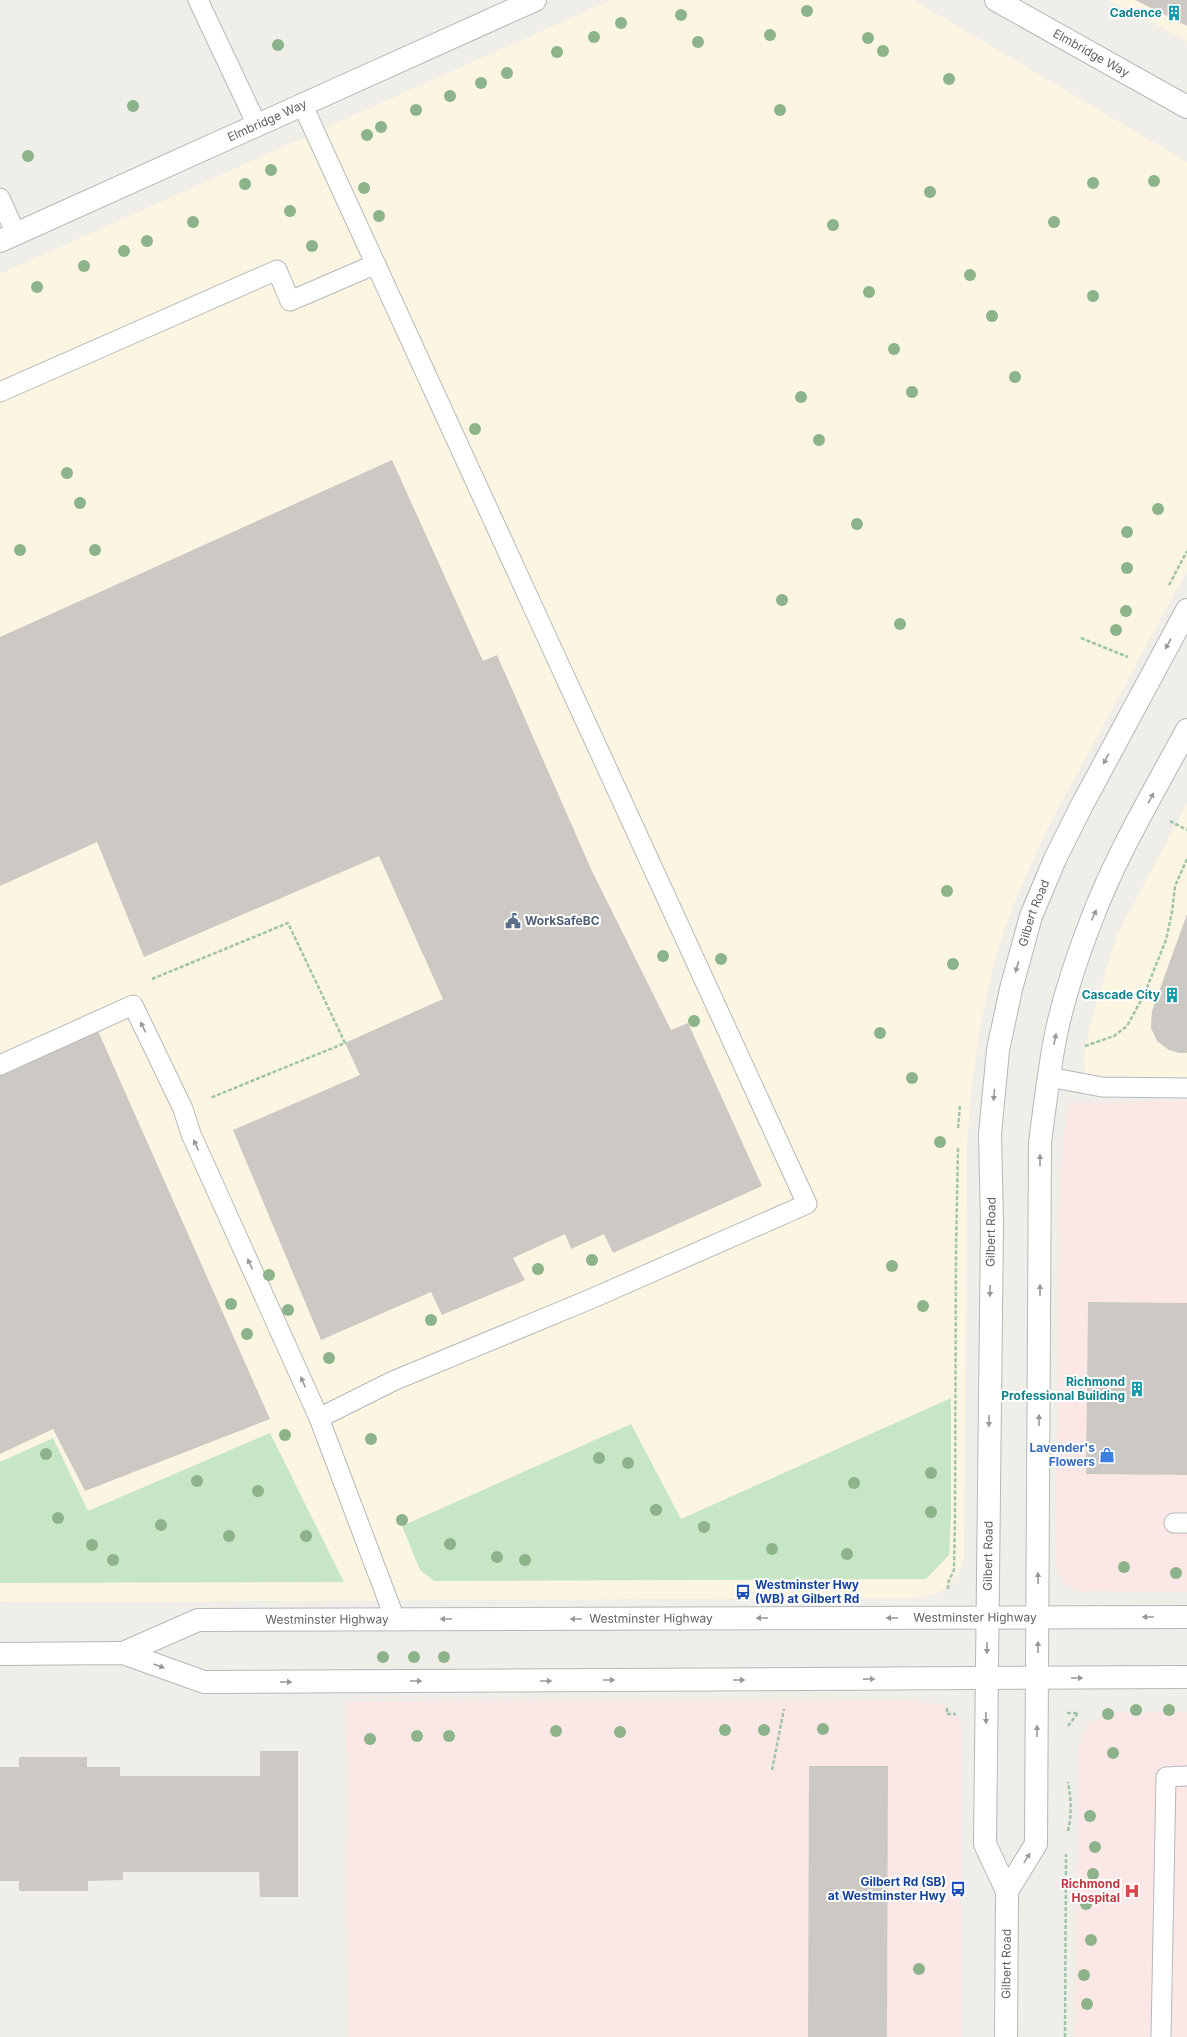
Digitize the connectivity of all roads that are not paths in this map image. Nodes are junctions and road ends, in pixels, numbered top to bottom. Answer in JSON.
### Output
{"nodes":[{"id":1,"x":198,"y":0,"type":"edge"},
{"id":2,"x":535,"y":0,"type":"edge"},
{"id":3,"x":996,"y":0,"type":"edge"},
{"id":4,"x":504,"y":6,"type":"edge"},
{"id":5,"x":303,"y":106,"type":"junction"},
{"id":6,"x":1187,"y":107,"type":"edge"},
{"id":7,"x":257,"y":125,"type":"junction"},
{"id":8,"x":0,"y":198,"type":"edge"},
{"id":9,"x":8,"y":238,"type":"edge"},
{"id":10,"x":376,"y":264,"type":"junction"},
{"id":11,"x":0,"y":392,"type":"edge"},
{"id":12,"x":1187,"y":610,"type":"edge"},
{"id":13,"x":1187,"y":730,"type":"edge"},
{"id":14,"x":0,"y":1065,"type":"edge"},
{"id":15,"x":1049,"y":1077,"type":"junction"},
{"id":16,"x":1187,"y":1088,"type":"edge"},
{"id":17,"x":319,"y":1418,"type":"junction"},
{"id":18,"x":987,"y":1617,"type":"junction"},
{"id":19,"x":1038,"y":1617,"type":"junction"},
{"id":20,"x":1187,"y":1617,"type":"edge"},
{"id":21,"x":395,"y":1619,"type":"junction"},
{"id":22,"x":122,"y":1653,"type":"junction"},
{"id":23,"x":0,"y":1654,"type":"edge"},
{"id":24,"x":1187,"y":1677,"type":"edge"},
{"id":25,"x":1038,"y":1678,"type":"junction"},
{"id":26,"x":986,"y":1679,"type":"junction"},
{"id":27,"x":1187,"y":1776,"type":"edge"},
{"id":28,"x":1007,"y":1891,"type":"junction"},
{"id":29,"x":1006,"y":2037,"type":"edge"},
{"id":30,"x":1161,"y":2037,"type":"edge"}],
"edges":[{"from":1,"to":7,"type":"lane"},
{"from":2,"to":4,"type":"main road","name":"Elmbridge Way"},
{"from":3,"to":6,"type":"main road","name":"Elmbridge Way"},
{"from":4,"to":5,"type":"main road","name":"Elmbridge Way"},
{"from":5,"to":7,"type":"main road","name":"Elmbridge Way"},
{"from":5,"to":10,"type":"lane"},
{"from":7,"to":9,"type":"main road","name":"Elmbridge Way"},
{"from":8,"to":9,"type":"lane"},
{"from":10,"to":11,"type":"lane"},
{"from":10,"to":17,"type":"lane"},
{"from":12,"to":18,"type":"main road","name":"Gilbert Road","one_way":true},
{"from":15,"to":13,"type":"main road","one_way":true},
{"from":17,"to":14,"type":"lane","one_way":true},
{"from":15,"to":16,"type":"lane"},
{"from":19,"to":15,"type":"main road","one_way":true},
{"from":17,"to":21,"type":"lane"},
{"from":18,"to":19,"type":"main road","name":"Westminster Highway"},
{"from":18,"to":21,"type":"main road","name":"Westminster Highway","one_way":true},
{"from":18,"to":26,"type":"main road","name":"Gilbert Road","one_way":true},
{"from":20,"to":19,"type":"main road","name":"Westminster Highway","one_way":true},
{"from":25,"to":19,"type":"main road","one_way":true},
{"from":21,"to":22,"type":"main road","name":"Westminster Highway"},
{"from":22,"to":23,"type":"main road","name":"Westminster Highway"},
{"from":22,"to":26,"type":"main road","name":"Westminster Highway","one_way":true},
{"from":25,"to":24,"type":"main road","name":"Westminster Highway","one_way":true},
{"from":25,"to":26,"type":"main road","name":"Westminster Highway"},
{"from":28,"to":25,"type":"main road","one_way":true},
{"from":26,"to":28,"type":"main road","name":"Gilbert Road","one_way":true},
{"from":27,"to":30,"type":"lane"},
{"from":28,"to":29,"type":"main road","name":"Gilbert Road"}]}
